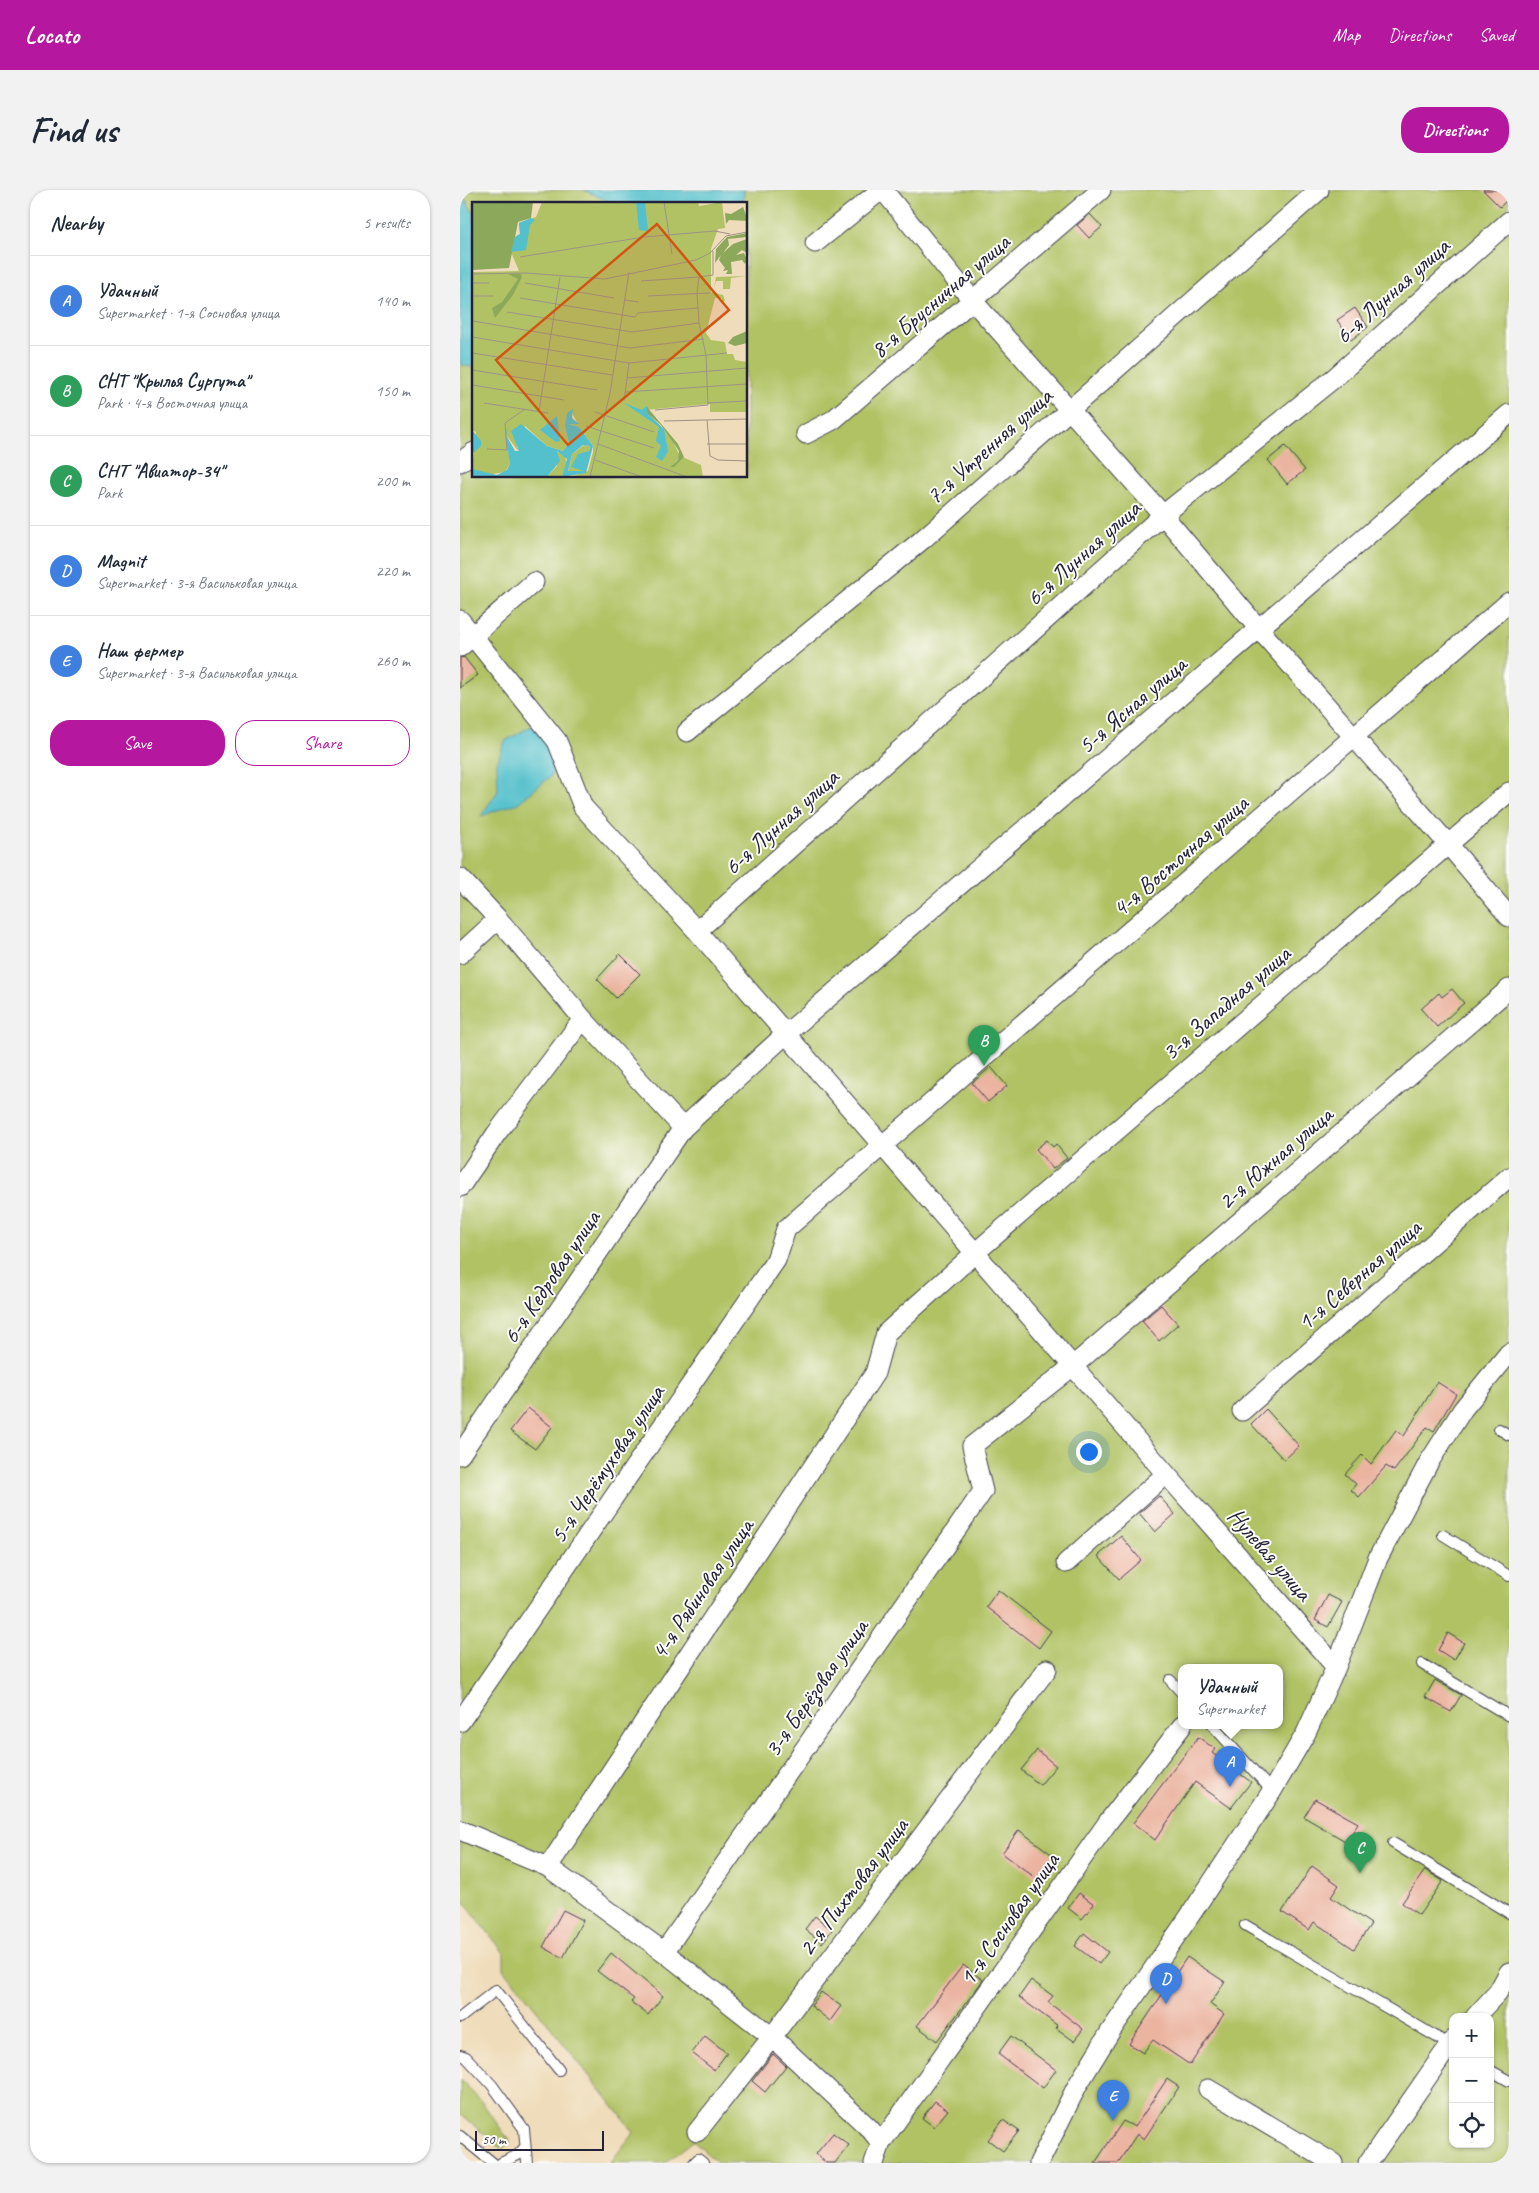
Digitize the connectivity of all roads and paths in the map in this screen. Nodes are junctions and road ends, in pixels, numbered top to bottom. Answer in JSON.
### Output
{"nodes":[{"id":1,"x":882,"y":190,"type":"edge"},
{"id":2,"x":1101,"y":190,"type":"edge"},
{"id":3,"x":1319,"y":190,"type":"edge"},
{"id":4,"x":1509,"y":220,"type":"edge"},
{"id":5,"x":815,"y":243,"type":"dead end"},
{"id":6,"x":973,"y":301,"type":"junction"},
{"id":7,"x":1069,"y":409,"type":"junction"},
{"id":8,"x":1509,"y":414,"type":"edge"},
{"id":9,"x":806,"y":434,"type":"dead end"},
{"id":10,"x":472,"y":453,"type":"edge"},
{"id":11,"x":460,"y":462,"type":"edge"},
{"id":12,"x":1163,"y":515,"type":"junction"},
{"id":13,"x":534,"y":582,"type":"dead end"},
{"id":14,"x":1509,"y":602,"type":"edge"},
{"id":15,"x":460,"y":620,"type":"edge"},
{"id":16,"x":1259,"y":629,"type":"junction"},
{"id":17,"x":467,"y":642,"type":"edge"},
{"id":18,"x":687,"y":732,"type":"dead end"},
{"id":19,"x":1355,"y":736,"type":"junction"},
{"id":20,"x":1509,"y":792,"type":"edge"},
{"id":21,"x":1448,"y":844,"type":"junction"},
{"id":22,"x":460,"y":878,"type":"edge"},
{"id":23,"x":1509,"y":917,"type":"edge"},
{"id":24,"x":498,"y":920,"type":"junction"},
{"id":25,"x":697,"y":930,"type":"junction"},
{"id":26,"x":460,"y":954,"type":"edge"},
{"id":27,"x":1509,"y":988,"type":"edge"},
{"id":28,"x":583,"y":1020,"type":"junction"},
{"id":29,"x":787,"y":1033,"type":"junction"},
{"id":30,"x":683,"y":1128,"type":"junction"},
{"id":31,"x":882,"y":1147,"type":"junction"},
{"id":32,"x":1509,"y":1178,"type":"edge"},
{"id":33,"x":460,"y":1188,"type":"edge"},
{"id":34,"x":786,"y":1229,"type":"joint"},
{"id":35,"x":976,"y":1252,"type":"junction"},
{"id":36,"x":886,"y":1333,"type":"joint"},
{"id":37,"x":1509,"y":1353,"type":"edge"},
{"id":38,"x":1073,"y":1366,"type":"junction"},
{"id":39,"x":1242,"y":1411,"type":"dead end"},
{"id":40,"x":1499,"y":1429,"type":"dead end"},
{"id":41,"x":1509,"y":1435,"type":"edge"},
{"id":42,"x":972,"y":1446,"type":"joint"},
{"id":43,"x":460,"y":1455,"type":"edge"},
{"id":44,"x":1166,"y":1474,"type":"junction"},
{"id":45,"x":1442,"y":1535,"type":"dead end"},
{"id":46,"x":1066,"y":1563,"type":"dead end"},
{"id":47,"x":1509,"y":1576,"type":"edge"},
{"id":48,"x":1422,"y":1664,"type":"dead end"},
{"id":49,"x":1336,"y":1667,"type":"junction"},
{"id":50,"x":1047,"y":1668,"type":"dead end"},
{"id":51,"x":1170,"y":1680,"type":"dead end"},
{"id":52,"x":1178,"y":1689,"type":"edge"},
{"id":53,"x":1509,"y":1716,"type":"edge"},
{"id":54,"x":460,"y":1722,"type":"edge"},
{"id":55,"x":1180,"y":1729,"type":"edge"},
{"id":56,"x":1216,"y":1729,"type":"edge"},
{"id":57,"x":1272,"y":1791,"type":"junction"},
{"id":58,"x":460,"y":1830,"type":"edge"},
{"id":59,"x":1394,"y":1843,"type":"dead end"},
{"id":60,"x":548,"y":1867,"type":"junction"},
{"id":61,"x":1509,"y":1914,"type":"edge"},
{"id":62,"x":1245,"y":1925,"type":"dead end"},
{"id":63,"x":664,"y":1952,"type":"junction"},
{"id":64,"x":1509,"y":1972,"type":"edge"},
{"id":65,"x":1479,"y":2013,"type":"edge"},
{"id":66,"x":460,"y":2018,"type":"edge"},
{"id":67,"x":772,"y":2037,"type":"junction"},
{"id":68,"x":1449,"y":2043,"type":"edge"},
{"id":69,"x":1449,"y":2047,"type":"edge"},
{"id":70,"x":460,"y":2055,"type":"edge"},
{"id":71,"x":559,"y":2070,"type":"dead end"},
{"id":72,"x":1494,"y":2072,"type":"edge"},
{"id":73,"x":1509,"y":2081,"type":"edge"},
{"id":74,"x":1208,"y":2089,"type":"dead end"},
{"id":75,"x":697,"y":2132,"type":"dead end"},
{"id":76,"x":460,"y":2136,"type":"edge"},
{"id":77,"x":881,"y":2143,"type":"junction"},
{"id":78,"x":525,"y":2146,"type":"junction"},
{"id":79,"x":494,"y":2163,"type":"edge"},
{"id":80,"x":501,"y":2163,"type":"edge"},
{"id":81,"x":527,"y":2163,"type":"edge"},
{"id":82,"x":694,"y":2163,"type":"edge"},
{"id":83,"x":702,"y":2163,"type":"edge"},
{"id":84,"x":874,"y":2163,"type":"edge"},
{"id":85,"x":1039,"y":2163,"type":"edge"},
{"id":86,"x":1333,"y":2163,"type":"edge"},
{"id":87,"x":1368,"y":2163,"type":"edge"}],
"edges":[{"from":1,"to":5,"type":"street"},
{"from":1,"to":6,"type":"street"},
{"from":2,"to":6,"type":"street","name":"8-я Брусничная улица"},
{"from":3,"to":7,"type":"street","name":"7-я Утренняя улица"},
{"from":4,"to":12,"type":"street","name":"6-я Лунная улица"},
{"from":6,"to":7,"type":"street"},
{"from":6,"to":9,"type":"street","name":"8-я Брусничная улица"},
{"from":7,"to":12,"type":"street"},
{"from":7,"to":18,"type":"street","name":"7-я Утренняя улица"},
{"from":8,"to":16,"type":"street","name":"5-я Ясная улица"},
{"from":10,"to":11,"type":"street"},
{"from":12,"to":16,"type":"street"},
{"from":12,"to":25,"type":"street","name":"6-я Лунная улица"},
{"from":13,"to":17,"type":"street"},
{"from":14,"to":19,"type":"street","name":"4-я Восточная улица"},
{"from":15,"to":17,"type":"street","name":"Нулевая улица"},
{"from":16,"to":19,"type":"street"},
{"from":16,"to":29,"type":"street","name":"5-я Ясная улица"},
{"from":17,"to":25,"type":"street","name":"Нулевая улица"},
{"from":19,"to":21,"type":"street"},
{"from":19,"to":31,"type":"street","name":"4-я Восточная улица"},
{"from":20,"to":21,"type":"street","name":"3-я Западная улица"},
{"from":21,"to":23,"type":"street"},
{"from":21,"to":35,"type":"street","name":"3-я Западная улица"},
{"from":22,"to":24,"type":"street"},
{"from":24,"to":26,"type":"street"},
{"from":24,"to":28,"type":"street"},
{"from":25,"to":29,"type":"street","name":"Нулевая улица"},
{"from":27,"to":38,"type":"street","name":"2-я Южная улица"},
{"from":28,"to":30,"type":"street"},
{"from":28,"to":33,"type":"street"},
{"from":29,"to":30,"type":"street","name":"5-я Ясная улица"},
{"from":29,"to":31,"type":"street","name":"Нулевая улица"},
{"from":30,"to":43,"type":"street","name":"6-я Кедровая улица"},
{"from":31,"to":34,"type":"street","name":"4-я Восточная улица"},
{"from":31,"to":35,"type":"street","name":"Нулевая улица"},
{"from":32,"to":39,"type":"street","name":"1-я Северная улица"},
{"from":34,"to":54,"type":"street","name":"5-я Черёмуховая улица"},
{"from":35,"to":36,"type":"street","name":"3-я Западная улица"},
{"from":35,"to":38,"type":"street","name":"Нулевая улица"},
{"from":36,"to":60,"type":"street","name":"4-я Рябиновая улица"},
{"from":37,"to":49,"type":"street"},
{"from":38,"to":42,"type":"street","name":"2-я Южная улица"},
{"from":38,"to":44,"type":"street","name":"Нулевая улица"},
{"from":40,"to":41,"type":"lane"},
{"from":42,"to":63,"type":"street","name":"3-я Берёзовая улица"},
{"from":44,"to":46,"type":"street"},
{"from":44,"to":49,"type":"street","name":"Нулевая улица"},
{"from":45,"to":47,"type":"lane"},
{"from":48,"to":53,"type":"lane"},
{"from":49,"to":57,"type":"street"},
{"from":50,"to":67,"type":"street","name":"2-я Пихтовая улица"},
{"from":51,"to":52,"type":"lane"},
{"from":55,"to":77,"type":"street","name":"1-я Сосновая улица"},
{"from":56,"to":57,"type":"lane"},
{"from":57,"to":85,"type":"street"},
{"from":58,"to":60,"type":"street"},
{"from":59,"to":61,"type":"lane"},
{"from":60,"to":63,"type":"street"},
{"from":62,"to":68,"type":"lane"},
{"from":63,"to":67,"type":"street"},
{"from":64,"to":65,"type":"street"},
{"from":66,"to":71,"type":"lane"},
{"from":67,"to":75,"type":"street","name":"2-я Пихтовая улица"},
{"from":67,"to":77,"type":"street"},
{"from":69,"to":87,"type":"street"},
{"from":70,"to":78,"type":"lane"},
{"from":72,"to":73,"type":"lane"},
{"from":74,"to":86,"type":"street"},
{"from":76,"to":79,"type":"lane"},
{"from":77,"to":84,"type":"street","name":"1-я Сосновая улица"},
{"from":78,"to":80,"type":"lane"},
{"from":78,"to":81,"type":"lane"},
{"from":82,"to":83,"type":"lane"}]}
